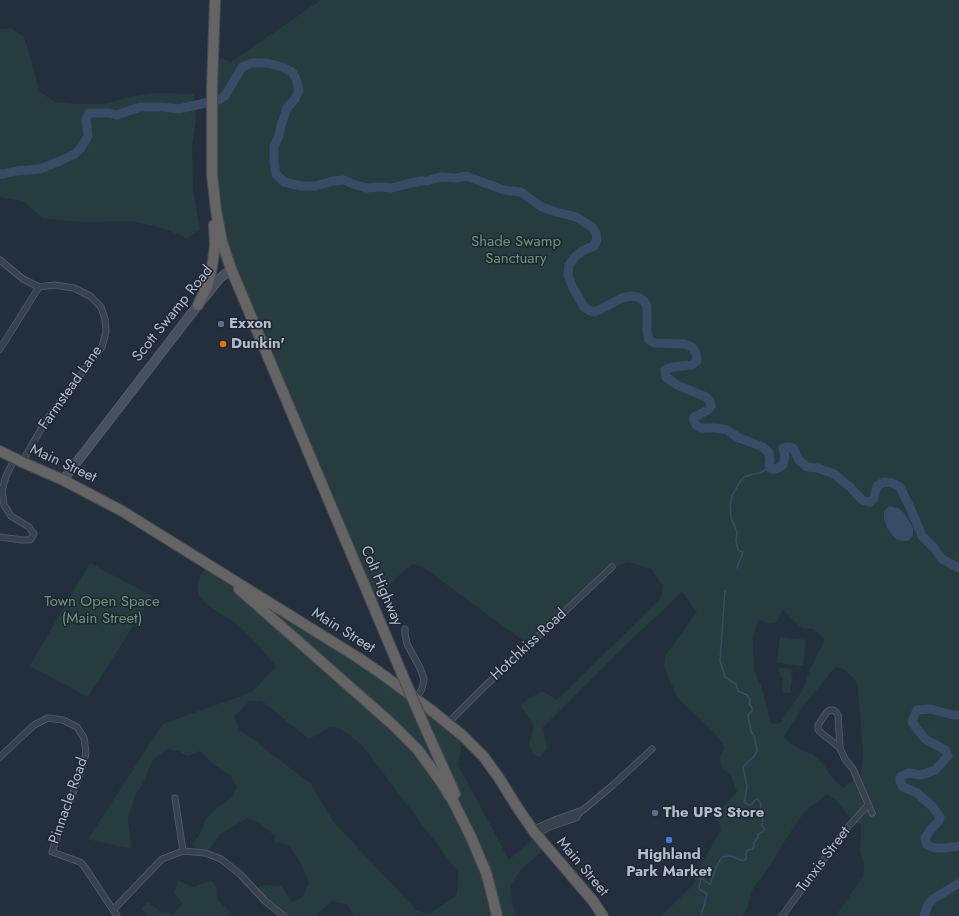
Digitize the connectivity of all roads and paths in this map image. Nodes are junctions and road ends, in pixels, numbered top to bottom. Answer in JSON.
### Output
{"nodes":[{"id":1,"x":215,"y":0,"type":"edge"},
{"id":2,"x":213,"y":194,"type":"junction"},
{"id":3,"x":0,"y":260,"type":"edge"},
{"id":4,"x":231,"y":269,"type":"junction"},
{"id":5,"x":39,"y":287,"type":"junction"},
{"id":6,"x":198,"y":305,"type":"junction"},
{"id":7,"x":0,"y":349,"type":"edge"},
{"id":8,"x":0,"y":451,"type":"edge"},
{"id":9,"x":18,"y":460,"type":"junction"},
{"id":10,"x":63,"y":480,"type":"junction"},
{"id":11,"x":0,"y":537,"type":"edge"},
{"id":12,"x":208,"y":564,"type":"junction"},
{"id":13,"x":612,"y":567,"type":"dead end"},
{"id":14,"x":406,"y":629,"type":"dead end"},
{"id":15,"x":416,"y":698,"type":"junction"},
{"id":16,"x":448,"y":723,"type":"junction"},
{"id":17,"x":840,"y":748,"type":"junction"},
{"id":18,"x":652,"y":749,"type":"dead end"},
{"id":19,"x":0,"y":757,"type":"edge"},
{"id":20,"x":175,"y":798,"type":"dead end"},
{"id":21,"x":868,"y":805,"type":"junction"},
{"id":22,"x":872,"y":813,"type":"dead end"},
{"id":23,"x":535,"y":833,"type":"junction"},
{"id":24,"x":183,"y":851,"type":"junction"},
{"id":25,"x":487,"y":875,"type":"junction"},
{"id":26,"x":113,"y":910,"type":"junction"},
{"id":27,"x":117,"y":916,"type":"edge"},
{"id":28,"x":284,"y":916,"type":"edge"},
{"id":29,"x":497,"y":916,"type":"edge"},
{"id":30,"x":603,"y":916,"type":"edge"},
{"id":31,"x":782,"y":916,"type":"edge"}],
"edges":[{"from":1,"to":2,"type":"highway","name":"Scott Swamp Road"},
{"from":2,"to":4,"type":"highway","name":"Scott Swamp Road"},
{"from":2,"to":6,"type":"highway"},
{"from":3,"to":5,"type":"street"},
{"from":4,"to":6,"type":"main road","name":"Scott Swamp Road"},
{"from":4,"to":25,"type":"highway","name":"Colt Highway","bridge":true},
{"from":5,"to":7,"type":"street"},
{"from":5,"to":9,"type":"street","name":"Farmstead Lane"},
{"from":6,"to":10,"type":"main road","name":"Scott Swamp Road"},
{"from":8,"to":9,"type":"highway","name":"Main Street"},
{"from":9,"to":10,"type":"highway","name":"Main Street"},
{"from":9,"to":11,"type":"street","name":"Farmstead Lane"},
{"from":10,"to":12,"type":"highway","name":"Main Street"},
{"from":12,"to":15,"type":"highway","name":"Main Street"},
{"from":12,"to":25,"type":"highway"},
{"from":13,"to":16,"type":"street","name":"Hotchkiss Road"},
{"from":14,"to":15,"type":"street"},
{"from":15,"to":16,"type":"highway","name":"Main Street"},
{"from":16,"to":23,"type":"highway","name":"Main Street"},
{"from":17,"to":17,"type":"street"},
{"from":17,"to":21,"type":"street"},
{"from":18,"to":23,"type":"street"},
{"from":19,"to":26,"type":"street","name":"Pinnacle Road"},
{"from":20,"to":24,"type":"street"},
{"from":21,"to":22,"type":"street"},
{"from":21,"to":31,"type":"street","name":"Tunxis Street"},
{"from":23,"to":30,"type":"highway","name":"Main Street"},
{"from":24,"to":26,"type":"street"},
{"from":24,"to":28,"type":"street"},
{"from":25,"to":29,"type":"highway","name":"Colt Highway"},
{"from":26,"to":27,"type":"street","name":"Pinnacle Road"}]}
